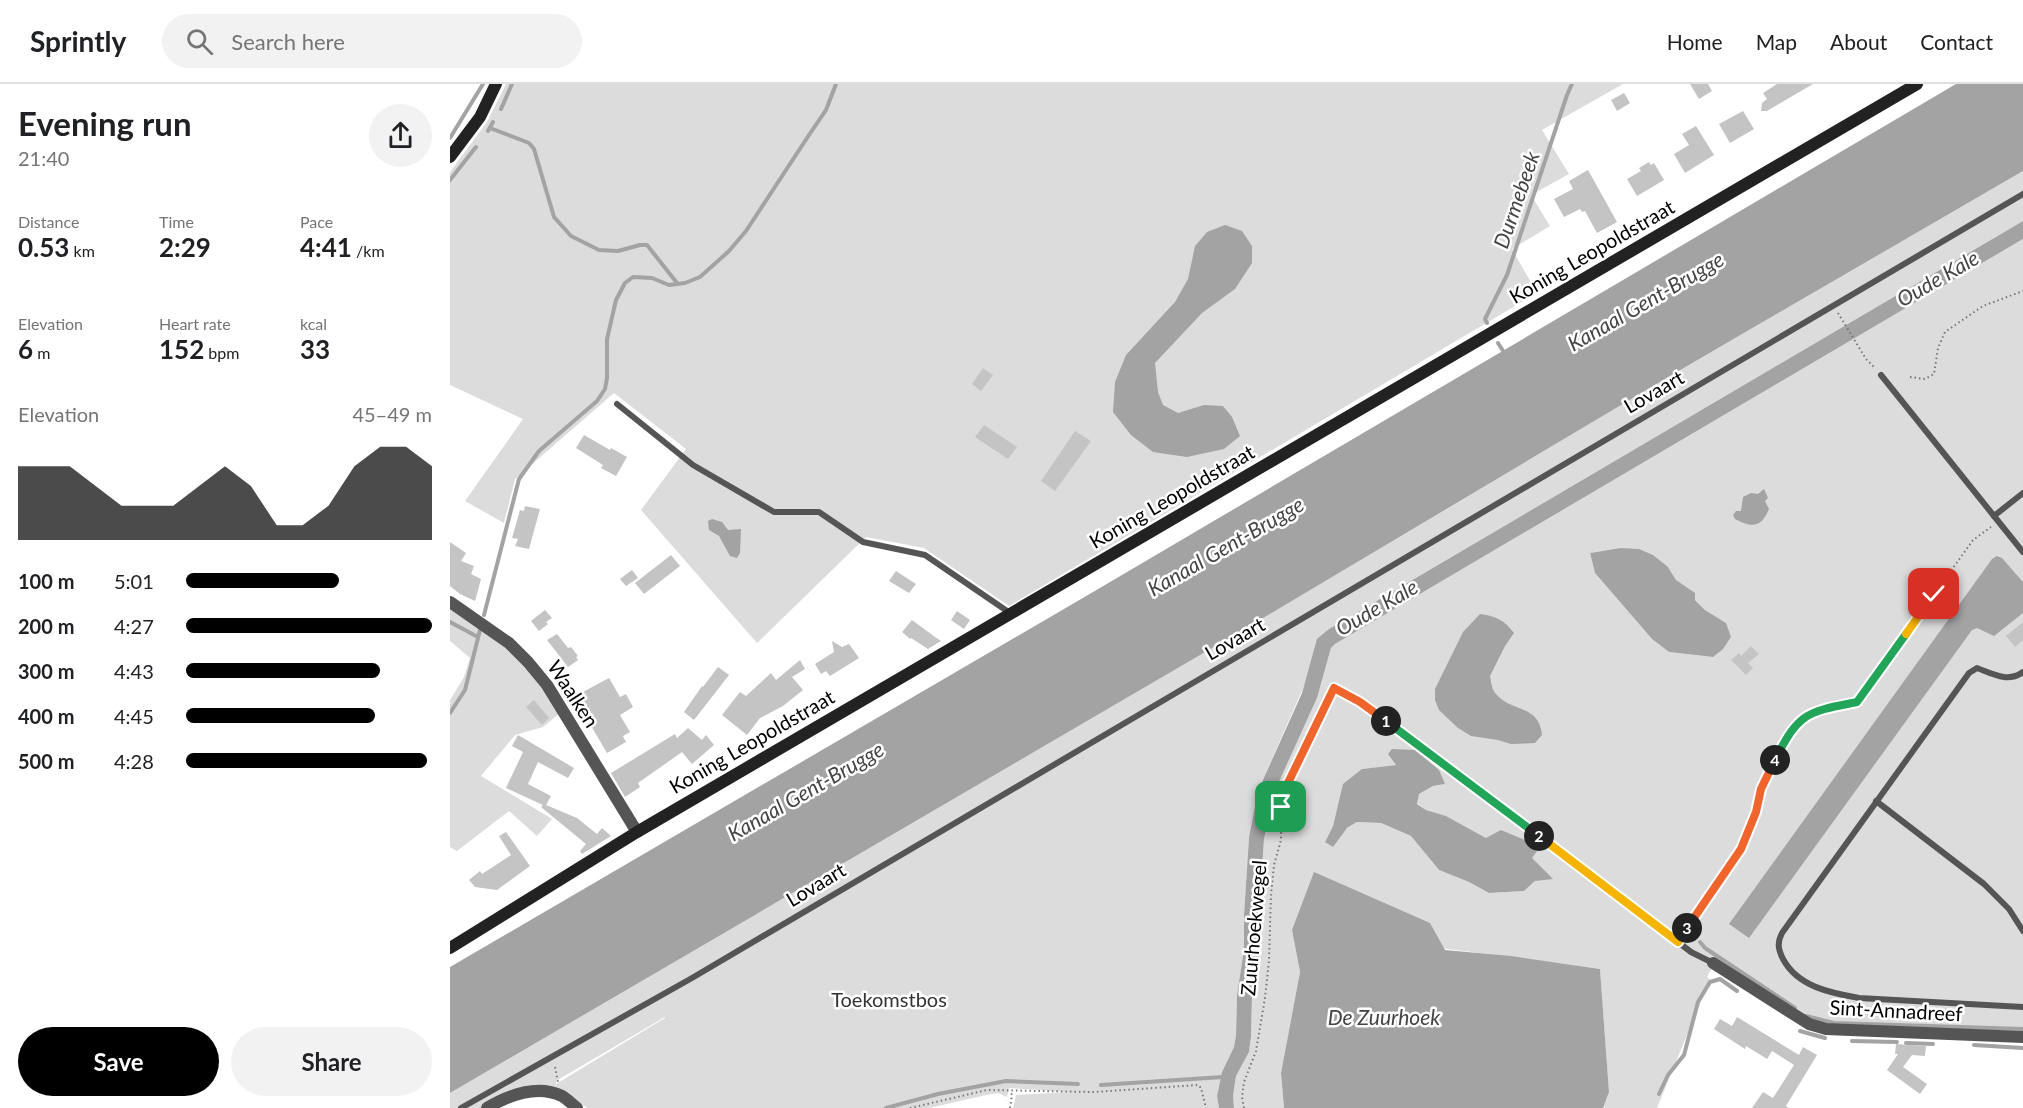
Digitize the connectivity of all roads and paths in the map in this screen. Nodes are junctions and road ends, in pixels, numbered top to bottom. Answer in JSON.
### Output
{"nodes":[{"id":1,"x":496,"y":84,"type":"edge"},
{"id":2,"x":1917,"y":84,"type":"edge"},
{"id":3,"x":450,"y":157,"type":"edge"},
{"id":4,"x":2023,"y":194,"type":"edge"},
{"id":5,"x":2023,"y":291,"type":"edge"},
{"id":6,"x":1833,"y":306,"type":"junction"},
{"id":7,"x":1881,"y":375,"type":"joint"},
{"id":8,"x":1911,"y":377,"type":"dead end"},
{"id":9,"x":617,"y":404,"type":"dead end"},
{"id":10,"x":2023,"y":493,"type":"edge"},
{"id":11,"x":1994,"y":516,"type":"junction"},
{"id":12,"x":2000,"y":523,"type":"junction"},
{"id":13,"x":2023,"y":552,"type":"edge"},
{"id":14,"x":450,"y":602,"type":"edge"},
{"id":15,"x":1011,"y":614,"type":"junction"},
{"id":16,"x":2023,"y":672,"type":"edge"},
{"id":17,"x":1876,"y":801,"type":"junction"},
{"id":18,"x":637,"y":832,"type":"junction"},
{"id":19,"x":2023,"y":931,"type":"edge"},
{"id":20,"x":1678,"y":942,"type":"junction"},
{"id":21,"x":450,"y":948,"type":"edge"},
{"id":22,"x":1713,"y":963,"type":"joint"},
{"id":23,"x":2023,"y":1007,"type":"edge"},
{"id":24,"x":2023,"y":1037,"type":"edge"},
{"id":25,"x":553,"y":1055,"type":"junction"},
{"id":26,"x":1010,"y":1091,"type":"junction"},
{"id":27,"x":561,"y":1096,"type":"junction"},
{"id":28,"x":461,"y":1108,"type":"edge"},
{"id":29,"x":487,"y":1108,"type":"edge"},
{"id":30,"x":577,"y":1108,"type":"edge"},
{"id":31,"x":910,"y":1108,"type":"edge"},
{"id":32,"x":1010,"y":1108,"type":"edge"},
{"id":33,"x":1206,"y":1108,"type":"edge"},
{"id":34,"x":1244,"y":1108,"type":"edge"}],
"edges":[{"from":1,"to":3,"type":"street"},
{"from":2,"to":15,"type":"street","name":"Koning Leopoldstraat"},
{"from":4,"to":6,"type":"lane","name":"Lovaart"},
{"from":5,"to":8,"type":"path"},
{"from":6,"to":7,"type":"path"},
{"from":6,"to":25,"type":"lane","name":"Lovaart"},
{"from":7,"to":11,"type":"lane"},
{"from":9,"to":15,"type":"lane"},
{"from":10,"to":11,"type":"lane"},
{"from":11,"to":12,"type":"lane"},
{"from":12,"to":13,"type":"lane"},
{"from":12,"to":20,"type":"path"},
{"from":14,"to":18,"type":"street","name":"Waalken"},
{"from":15,"to":18,"type":"street","name":"Koning Leopoldstraat"},
{"from":16,"to":17,"type":"lane"},
{"from":17,"to":19,"type":"lane"},
{"from":17,"to":23,"type":"lane"},
{"from":18,"to":21,"type":"street","name":"Koning Leopoldstraat"},
{"from":20,"to":22,"type":"lane"},
{"from":20,"to":34,"type":"path","name":"Zuurhoekwegel"},
{"from":22,"to":24,"type":"street","name":"Sint-Annadreef"},
{"from":25,"to":27,"type":"path"},
{"from":25,"to":28,"type":"lane","name":"Lovaart"},
{"from":26,"to":31,"type":"path"},
{"from":26,"to":32,"type":"path"},
{"from":26,"to":33,"type":"path"},
{"from":27,"to":29,"type":"street"},
{"from":27,"to":30,"type":"street"}]}
